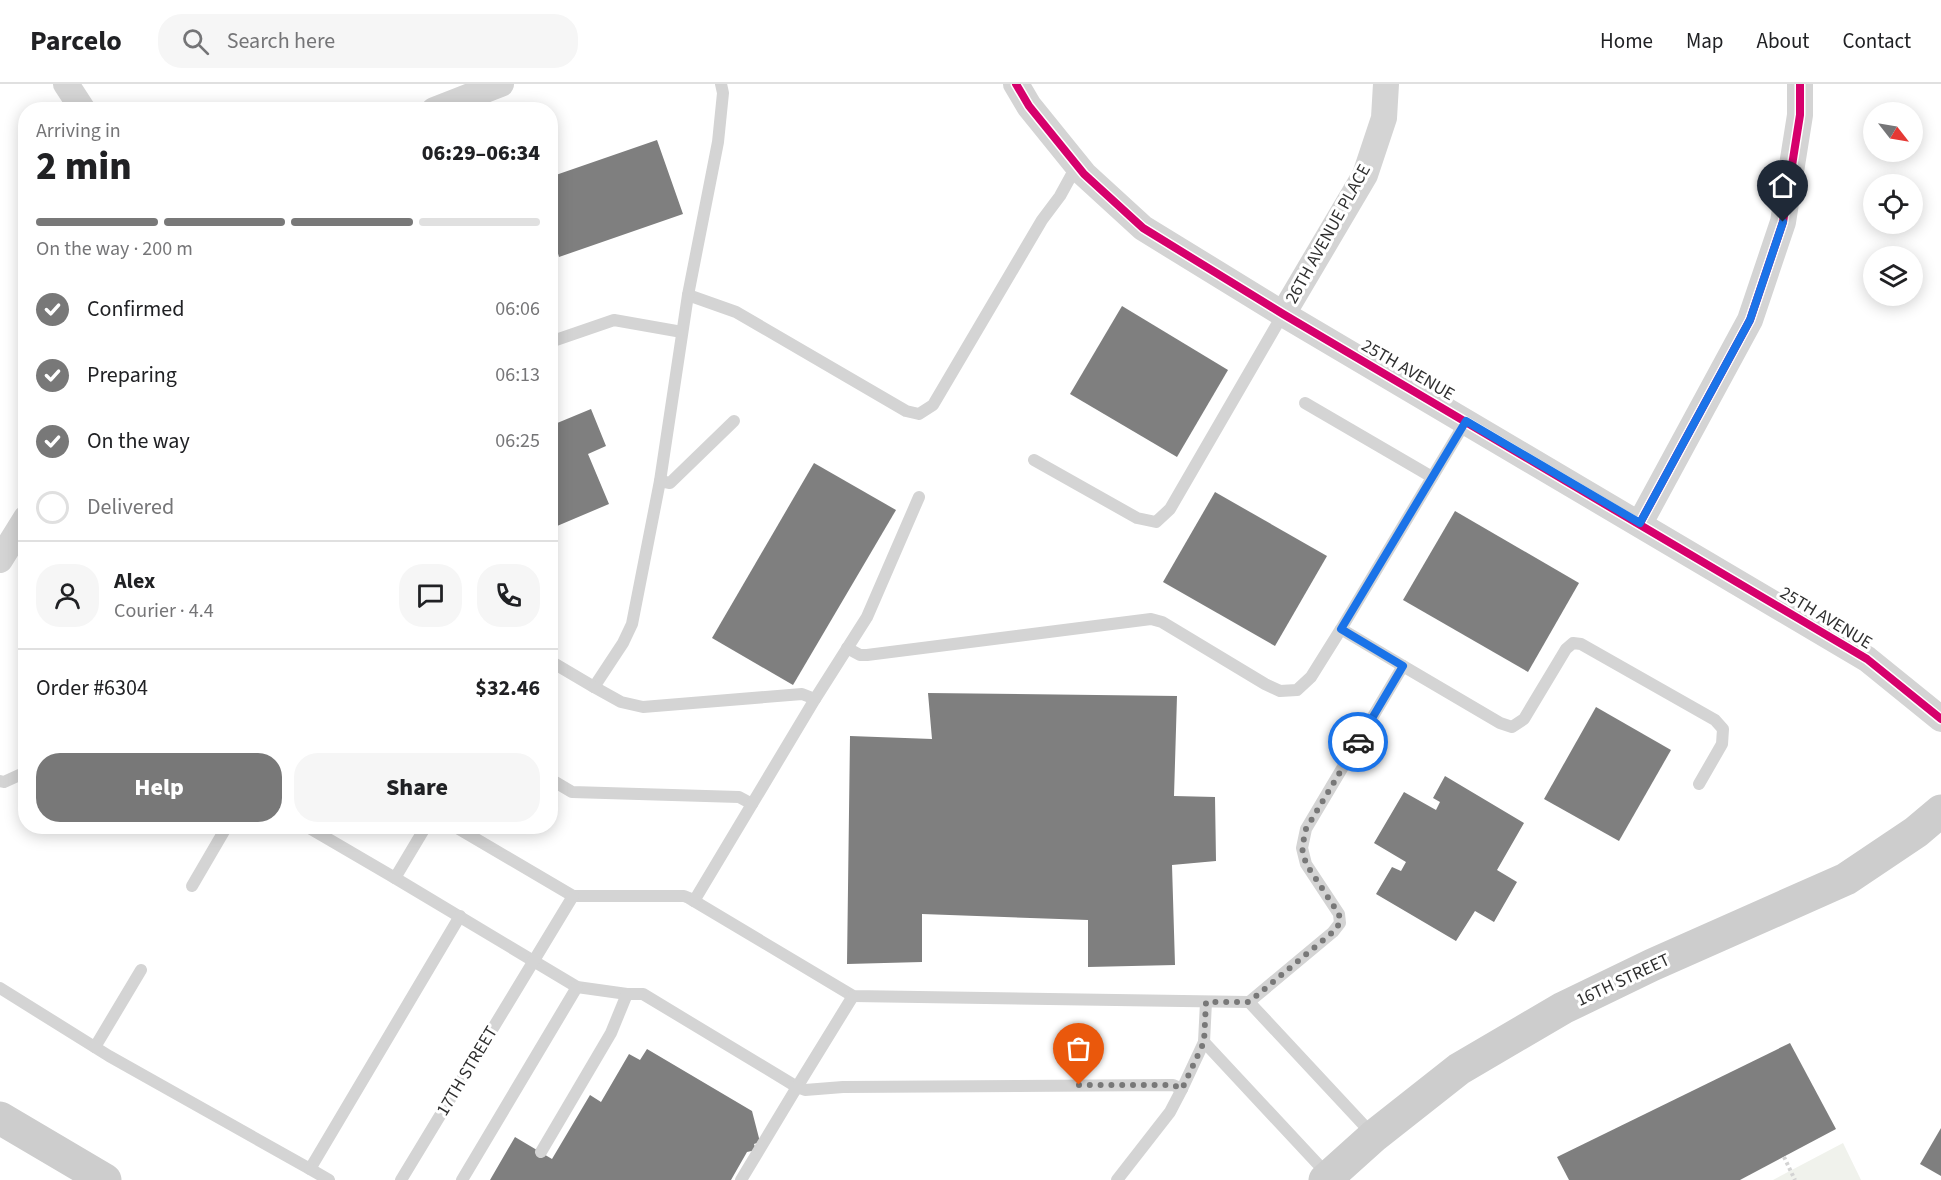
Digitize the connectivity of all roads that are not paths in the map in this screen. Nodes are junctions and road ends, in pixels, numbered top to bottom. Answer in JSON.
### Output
{"nodes":[{"id":1,"x":66,"y":84,"type":"edge"},
{"id":2,"x":501,"y":84,"type":"edge"},
{"id":3,"x":721,"y":84,"type":"edge"},
{"id":4,"x":1016,"y":84,"type":"edge"},
{"id":5,"x":1386,"y":84,"type":"edge"},
{"id":6,"x":1800,"y":84,"type":"edge"},
{"id":7,"x":78,"y":102,"type":"edge"},
{"id":8,"x":455,"y":102,"type":"edge"},
{"id":9,"x":1077,"y":165,"type":"junction"},
{"id":10,"x":688,"y":295,"type":"junction"},
{"id":11,"x":1283,"y":314,"type":"junction"},
{"id":12,"x":682,"y":332,"type":"junction"},
{"id":13,"x":558,"y":339,"type":"edge"},
{"id":14,"x":1305,"y":403,"type":"dead end"},
{"id":15,"x":734,"y":421,"type":"dead end"},
{"id":16,"x":1466,"y":421,"type":"junction"},
{"id":17,"x":1034,"y":460,"type":"dead end"},
{"id":18,"x":1432,"y":477,"type":"junction"},
{"id":19,"x":660,"y":482,"type":"junction"},
{"id":20,"x":919,"y":497,"type":"dead end"},
{"id":21,"x":1640,"y":523,"type":"junction"},
{"id":22,"x":18,"y":531,"type":"edge"},
{"id":23,"x":0,"y":560,"type":"edge"},
{"id":24,"x":1341,"y":629,"type":"junction"},
{"id":25,"x":847,"y":648,"type":"junction"},
{"id":26,"x":558,"y":666,"type":"edge"},
{"id":27,"x":1403,"y":666,"type":"junction"},
{"id":28,"x":594,"y":687,"type":"junction"},
{"id":29,"x":815,"y":699,"type":"junction"},
{"id":30,"x":1941,"y":719,"type":"edge"},
{"id":31,"x":18,"y":776,"type":"edge"},
{"id":32,"x":1,"y":784,"type":"edge"},
{"id":33,"x":558,"y":784,"type":"edge"},
{"id":34,"x":1700,"y":784,"type":"dead end"},
{"id":35,"x":752,"y":804,"type":"junction"},
{"id":36,"x":1941,"y":811,"type":"edge"},
{"id":37,"x":222,"y":834,"type":"edge"},
{"id":38,"x":320,"y":834,"type":"edge"},
{"id":39,"x":421,"y":834,"type":"edge"},
{"id":40,"x":468,"y":834,"type":"edge"},
{"id":41,"x":395,"y":878,"type":"junction"},
{"id":42,"x":192,"y":886,"type":"dead end"},
{"id":43,"x":573,"y":896,"type":"junction"},
{"id":44,"x":694,"y":901,"type":"junction"},
{"id":45,"x":460,"y":916,"type":"junction"},
{"id":46,"x":534,"y":962,"type":"junction"},
{"id":47,"x":141,"y":970,"type":"dead end"},
{"id":48,"x":577,"y":987,"type":"junction"},
{"id":49,"x":0,"y":988,"type":"edge"},
{"id":50,"x":627,"y":994,"type":"junction"},
{"id":51,"x":853,"y":996,"type":"junction"},
{"id":52,"x":1206,"y":1002,"type":"junction"},
{"id":53,"x":1249,"y":1002,"type":"junction"},
{"id":54,"x":1204,"y":1042,"type":"junction"},
{"id":55,"x":95,"y":1047,"type":"junction"},
{"id":56,"x":797,"y":1087,"type":"junction"},
{"id":57,"x":1182,"y":1089,"type":"junction"},
{"id":58,"x":0,"y":1118,"type":"edge"},
{"id":59,"x":1374,"y":1136,"type":"junction"},
{"id":60,"x":540,"y":1152,"type":"dead end"},
{"id":61,"x":310,"y":1169,"type":"junction"},
{"id":62,"x":1327,"y":1178,"type":"edge"},
{"id":63,"x":105,"y":1180,"type":"edge"},
{"id":64,"x":329,"y":1180,"type":"edge"},
{"id":65,"x":401,"y":1180,"type":"edge"},
{"id":66,"x":462,"y":1180,"type":"edge"},
{"id":67,"x":741,"y":1180,"type":"edge"},
{"id":68,"x":1117,"y":1180,"type":"edge"}],
"edges":[{"from":1,"to":7,"type":"street"},
{"from":2,"to":8,"type":"street"},
{"from":3,"to":10,"type":"lane"},
{"from":4,"to":9,"type":"street","name":"25TH AVENUE"},
{"from":5,"to":11,"type":"street","name":"26TH AVENUE PLACE"},
{"from":6,"to":21,"type":"street"},
{"from":9,"to":10,"type":"lane"},
{"from":9,"to":11,"type":"street","name":"25TH AVENUE"},
{"from":10,"to":12,"type":"lane"},
{"from":11,"to":16,"type":"street","name":"25TH AVENUE"},
{"from":11,"to":17,"type":"lane"},
{"from":12,"to":13,"type":"lane"},
{"from":12,"to":19,"type":"lane"},
{"from":14,"to":18,"type":"lane"},
{"from":15,"to":19,"type":"lane"},
{"from":16,"to":18,"type":"lane"},
{"from":16,"to":21,"type":"street","name":"25TH AVENUE"},
{"from":18,"to":24,"type":"lane"},
{"from":19,"to":28,"type":"lane"},
{"from":20,"to":25,"type":"lane"},
{"from":21,"to":30,"type":"street","name":"25TH AVENUE"},
{"from":22,"to":23,"type":"street"},
{"from":24,"to":25,"type":"lane"},
{"from":24,"to":27,"type":"lane"},
{"from":25,"to":29,"type":"lane"},
{"from":26,"to":28,"type":"lane"},
{"from":27,"to":34,"type":"lane"},
{"from":27,"to":53,"type":"lane"},
{"from":28,"to":29,"type":"lane"},
{"from":29,"to":35,"type":"lane"},
{"from":31,"to":32,"type":"lane"},
{"from":33,"to":35,"type":"lane"},
{"from":35,"to":44,"type":"lane"},
{"from":36,"to":59,"type":"main road","name":"16TH STREET"},
{"from":37,"to":42,"type":"lane"},
{"from":38,"to":41,"type":"lane"},
{"from":39,"to":41,"type":"lane"},
{"from":40,"to":43,"type":"lane"},
{"from":41,"to":45,"type":"lane"},
{"from":43,"to":44,"type":"lane"},
{"from":43,"to":46,"type":"lane","name":"17TH STREET"},
{"from":44,"to":51,"type":"lane"},
{"from":45,"to":46,"type":"lane"},
{"from":45,"to":61,"type":"lane"},
{"from":46,"to":48,"type":"lane"},
{"from":46,"to":65,"type":"lane","name":"17TH STREET"},
{"from":47,"to":55,"type":"lane"},
{"from":48,"to":50,"type":"lane"},
{"from":48,"to":66,"type":"lane"},
{"from":49,"to":55,"type":"lane"},
{"from":50,"to":56,"type":"lane"},
{"from":50,"to":60,"type":"lane"},
{"from":51,"to":52,"type":"lane"},
{"from":51,"to":56,"type":"lane"},
{"from":52,"to":53,"type":"lane"},
{"from":52,"to":54,"type":"lane"},
{"from":53,"to":59,"type":"lane"},
{"from":54,"to":57,"type":"lane"},
{"from":54,"to":62,"type":"lane"},
{"from":55,"to":61,"type":"lane"},
{"from":56,"to":57,"type":"lane"},
{"from":56,"to":67,"type":"lane"},
{"from":57,"to":68,"type":"lane"},
{"from":58,"to":63,"type":"main road"},
{"from":59,"to":62,"type":"main road","name":"16TH STREET"},
{"from":61,"to":64,"type":"lane"}]}
